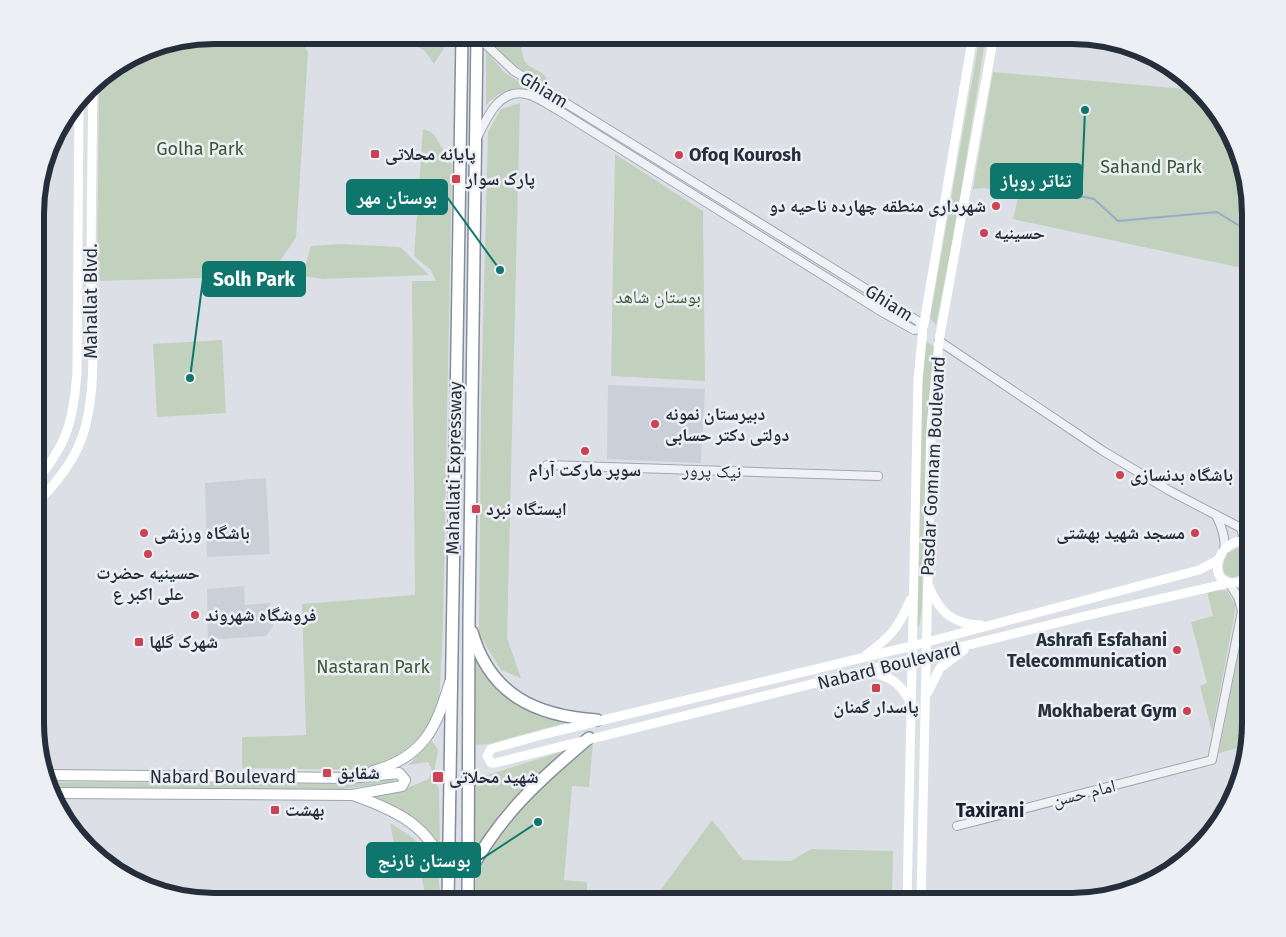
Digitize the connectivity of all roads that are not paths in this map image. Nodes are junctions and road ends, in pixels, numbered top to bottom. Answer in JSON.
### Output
{"nodes":[{"id":1,"x":462,"y":44,"type":"edge"},
{"id":2,"x":477,"y":44,"type":"edge"},
{"id":3,"x":485,"y":44,"type":"edge"},
{"id":4,"x":971,"y":44,"type":"edge"},
{"id":5,"x":992,"y":44,"type":"edge"},
{"id":6,"x":548,"y":92,"type":"junction"},
{"id":7,"x":93,"y":95,"type":"edge"},
{"id":8,"x":542,"y":102,"type":"junction"},
{"id":9,"x":79,"y":111,"type":"edge"},
{"id":10,"x":476,"y":140,"type":"junction"},
{"id":11,"x":718,"y":197,"type":"junction"},
{"id":12,"x":717,"y":210,"type":"junction"},
{"id":13,"x":459,"y":286,"type":"junction"},
{"id":14,"x":474,"y":288,"type":"junction"},
{"id":15,"x":923,"y":329,"type":"junction"},
{"id":16,"x":458,"y":338,"type":"junction"},
{"id":17,"x":473,"y":339,"type":"junction"},
{"id":18,"x":939,"y":341,"type":"junction"},
{"id":19,"x":547,"y":465,"type":"dead end"},
{"id":20,"x":44,"y":472,"type":"edge"},
{"id":21,"x":878,"y":476,"type":"dead end"},
{"id":22,"x":44,"y":496,"type":"edge"},
{"id":23,"x":1215,"y":513,"type":"junction"},
{"id":24,"x":1242,"y":530,"type":"edge"},
{"id":25,"x":1242,"y":543,"type":"edge"},
{"id":26,"x":1224,"y":552,"type":"junction"},
{"id":27,"x":1218,"y":560,"type":"junction"},
{"id":28,"x":1242,"y":580,"type":"edge"},
{"id":29,"x":1229,"y":583,"type":"junction"},
{"id":30,"x":928,"y":584,"type":"junction"},
{"id":31,"x":913,"y":594,"type":"junction"},
{"id":32,"x":469,"y":620,"type":"junction"},
{"id":33,"x":991,"y":625,"type":"junction"},
{"id":34,"x":927,"y":642,"type":"junction"},
{"id":35,"x":976,"y":644,"type":"junction"},
{"id":36,"x":912,"y":646,"type":"junction"},
{"id":37,"x":926,"y":656,"type":"junction"},
{"id":38,"x":864,"y":657,"type":"junction"},
{"id":39,"x":911,"y":660,"type":"junction"},
{"id":40,"x":866,"y":672,"type":"junction"},
{"id":41,"x":451,"y":678,"type":"junction"},
{"id":42,"x":926,"y":697,"type":"junction"},
{"id":43,"x":911,"y":703,"type":"junction"},
{"id":44,"x":597,"y":720,"type":"junction"},
{"id":45,"x":545,"y":734,"type":"junction"},
{"id":46,"x":588,"y":738,"type":"junction"},
{"id":47,"x":550,"y":749,"type":"junction"},
{"id":48,"x":53,"y":775,"type":"edge"},
{"id":49,"x":350,"y":778,"type":"junction"},
{"id":50,"x":60,"y":793,"type":"edge"},
{"id":51,"x":352,"y":795,"type":"junction"},
{"id":52,"x":957,"y":826,"type":"dead end"},
{"id":53,"x":468,"y":875,"type":"junction"},
{"id":54,"x":449,"y":878,"type":"junction"},
{"id":55,"x":448,"y":893,"type":"edge"},
{"id":56,"x":468,"y":893,"type":"edge"},
{"id":57,"x":907,"y":893,"type":"edge"},
{"id":58,"x":921,"y":893,"type":"edge"}],
"edges":[{"from":1,"to":13,"type":"highway","name":"Mahallati Expressway"},
{"from":2,"to":10,"type":"highway","name":"Mahallati Expressway"},
{"from":3,"to":6,"type":"street","name":"Ghiam"},
{"from":4,"to":15,"type":"main road","name":"Pasdar Gomnam Boulevard"},
{"from":5,"to":18,"type":"main road","name":"Pasdar Gomnam Boulevard"},
{"from":6,"to":8,"type":"street"},
{"from":6,"to":11,"type":"street","name":"Ghiam"},
{"from":7,"to":22,"type":"main road","name":"Mahallat Blvd."},
{"from":8,"to":10,"type":"street","name":"Ghiam"},
{"from":8,"to":12,"type":"street","name":"Ghiam"},
{"from":9,"to":20,"type":"main road","name":"Mahallat Blvd."},
{"from":10,"to":14,"type":"highway","name":"Mahallati Expressway"},
{"from":11,"to":12,"type":"street"},
{"from":11,"to":15,"type":"street","name":"Ghiam"},
{"from":12,"to":15,"type":"street","name":"Ghiam"},
{"from":13,"to":14,"type":"highway"},
{"from":13,"to":16,"type":"highway","name":"Mahallati Expressway"},
{"from":14,"to":17,"type":"highway","name":"Mahallati Expressway"},
{"from":15,"to":31,"type":"main road","name":"Pasdar Gomnam Boulevard"},
{"from":16,"to":17,"type":"highway"},
{"from":16,"to":41,"type":"highway","name":"Mahallati Expressway"},
{"from":17,"to":32,"type":"highway","name":"Mahallati Expressway"},
{"from":18,"to":23,"type":"street"},
{"from":18,"to":30,"type":"main road","name":"Pasdar Gomnam Boulevard"},
{"from":19,"to":21,"type":"street","name":"نیک پرور"},
{"from":23,"to":24,"type":"street"},
{"from":23,"to":26,"type":"street"},
{"from":25,"to":26,"type":"main road"},
{"from":26,"to":27,"type":"main road"},
{"from":27,"to":29,"type":"main road"},
{"from":27,"to":33,"type":"main road","name":"Nabard Boulevard"},
{"from":28,"to":29,"type":"main road","name":"Nabard Boulevard"},
{"from":29,"to":35,"type":"main road","name":"Nabard Boulevard"},
{"from":29,"to":52,"type":"street","name":"امام حسن"},
{"from":30,"to":33,"type":"main road"},
{"from":30,"to":34,"type":"main road","name":"Pasdar Gomnam Boulevard"},
{"from":31,"to":36,"type":"main road","name":"Pasdar Gomnam Boulevard"},
{"from":31,"to":38,"type":"main road"},
{"from":32,"to":44,"type":"highway"},
{"from":32,"to":53,"type":"highway","name":"Mahallati Expressway"},
{"from":33,"to":34,"type":"main road","name":"Nabard Boulevard"},
{"from":34,"to":36,"type":"main road","name":"Nabard Boulevard"},
{"from":34,"to":37,"type":"main road","name":"Pasdar Gomnam Boulevard"},
{"from":35,"to":37,"type":"main road","name":"Nabard Boulevard"},
{"from":35,"to":42,"type":"main road"},
{"from":36,"to":38,"type":"main road","name":"Nabard Boulevard"},
{"from":36,"to":39,"type":"main road","name":"Pasdar Gomnam Boulevard"},
{"from":37,"to":39,"type":"main road","name":"Nabard Boulevard"},
{"from":37,"to":42,"type":"main road","name":"Pasdar Gomnam Boulevard"},
{"from":38,"to":44,"type":"main road","name":"Nabard Boulevard"},
{"from":39,"to":40,"type":"main road","name":"Nabard Boulevard"},
{"from":39,"to":43,"type":"main road","name":"Pasdar Gomnam Boulevard"},
{"from":40,"to":43,"type":"main road"},
{"from":40,"to":46,"type":"main road","name":"Nabard Boulevard"},
{"from":41,"to":49,"type":"main road"},
{"from":41,"to":54,"type":"highway","name":"Mahallati Expressway"},
{"from":42,"to":58,"type":"main road","name":"Pasdar Gomnam Boulevard"},
{"from":43,"to":57,"type":"main road","name":"Pasdar Gomnam Boulevard"},
{"from":44,"to":45,"type":"main road","name":"Nabard Boulevard"},
{"from":45,"to":47,"type":"main road"},
{"from":45,"to":47,"type":"main road","name":"Nabard Boulevard"},
{"from":46,"to":47,"type":"main road","name":"Nabard Boulevard"},
{"from":46,"to":53,"type":"highway"},
{"from":48,"to":49,"type":"main road","name":"Nabard Boulevard"},
{"from":49,"to":51,"type":"main road","name":"Nabard Boulevard"},
{"from":50,"to":51,"type":"main road","name":"Nabard Boulevard"},
{"from":51,"to":54,"type":"main road"},
{"from":53,"to":56,"type":"highway","name":"Mahallati Expressway"},
{"from":54,"to":55,"type":"highway","name":"Mahallati Expressway"}]}
